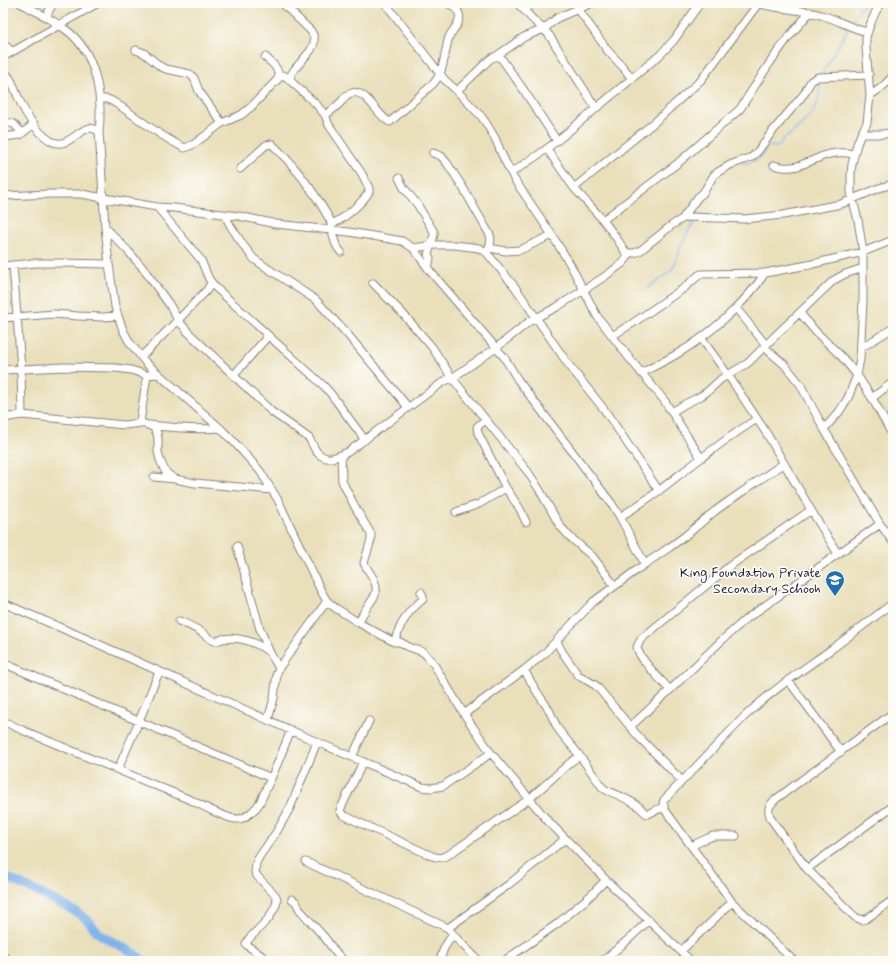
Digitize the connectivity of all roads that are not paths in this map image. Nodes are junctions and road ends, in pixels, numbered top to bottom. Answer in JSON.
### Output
{"nodes":[{"id":1,"x":20,"y":3,"type":"edge"},
{"id":2,"x":54,"y":3,"type":"edge"},
{"id":3,"x":98,"y":3,"type":"edge"},
{"id":4,"x":385,"y":3,"type":"edge"},
{"id":5,"x":448,"y":3,"type":"edge"},
{"id":6,"x":517,"y":3,"type":"edge"},
{"id":7,"x":534,"y":3,"type":"edge"},
{"id":8,"x":592,"y":3,"type":"edge"},
{"id":9,"x":700,"y":3,"type":"edge"},
{"id":10,"x":757,"y":3,"type":"edge"},
{"id":11,"x":882,"y":3,"type":"edge"},
{"id":12,"x":284,"y":5,"type":"dead end"},
{"id":13,"x":524,"y":9,"type":"junction"},
{"id":14,"x":578,"y":9,"type":"junction"},
{"id":15,"x":810,"y":12,"type":"junction"},
{"id":16,"x":46,"y":17,"type":"junction"},
{"id":17,"x":59,"y":25,"type":"junction"},
{"id":18,"x":544,"y":28,"type":"junction"},
{"id":19,"x":868,"y":32,"type":"junction"},
{"id":20,"x":3,"y":43,"type":"edge"},
{"id":21,"x":136,"y":50,"type":"dead end"},
{"id":22,"x":12,"y":52,"type":"junction"},
{"id":23,"x":495,"y":56,"type":"junction"},
{"id":24,"x":3,"y":57,"type":"edge"},
{"id":25,"x":265,"y":57,"type":"dead end"},
{"id":26,"x":3,"y":71,"type":"edge"},
{"id":27,"x":440,"y":74,"type":"junction"},
{"id":28,"x":869,"y":75,"type":"junction"},
{"id":29,"x":893,"y":76,"type":"edge"},
{"id":30,"x":279,"y":78,"type":"junction"},
{"id":31,"x":632,"y":79,"type":"junction"},
{"id":32,"x":290,"y":81,"type":"junction"},
{"id":33,"x":457,"y":91,"type":"junction"},
{"id":34,"x":870,"y":95,"type":"junction"},
{"id":35,"x":100,"y":99,"type":"junction"},
{"id":36,"x":596,"y":108,"type":"junction"},
{"id":37,"x":325,"y":115,"type":"junction"},
{"id":38,"x":3,"y":120,"type":"edge"},
{"id":39,"x":34,"y":124,"type":"junction"},
{"id":40,"x":222,"y":124,"type":"junction"},
{"id":41,"x":99,"y":131,"type":"junction"},
{"id":42,"x":893,"y":132,"type":"edge"},
{"id":43,"x":22,"y":133,"type":"junction"},
{"id":44,"x":861,"y":134,"type":"junction"},
{"id":45,"x":3,"y":137,"type":"edge"},
{"id":46,"x":557,"y":141,"type":"junction"},
{"id":47,"x":547,"y":149,"type":"junction"},
{"id":48,"x":433,"y":153,"type":"dead end"},
{"id":49,"x":854,"y":154,"type":"junction"},
{"id":50,"x":774,"y":165,"type":"dead end"},
{"id":51,"x":240,"y":169,"type":"dead end"},
{"id":52,"x":511,"y":173,"type":"junction"},
{"id":53,"x":399,"y":178,"type":"dead end"},
{"id":54,"x":893,"y":184,"type":"edge"},
{"id":55,"x":574,"y":188,"type":"junction"},
{"id":56,"x":3,"y":196,"type":"edge"},
{"id":57,"x":103,"y":198,"type":"junction"},
{"id":58,"x":852,"y":199,"type":"junction"},
{"id":59,"x":157,"y":207,"type":"junction"},
{"id":60,"x":225,"y":215,"type":"junction"},
{"id":61,"x":682,"y":219,"type":"junction"},
{"id":62,"x":603,"y":220,"type":"junction"},
{"id":63,"x":105,"y":227,"type":"junction"},
{"id":64,"x":332,"y":227,"type":"junction"},
{"id":65,"x":552,"y":235,"type":"junction"},
{"id":66,"x":893,"y":240,"type":"edge"},
{"id":67,"x":431,"y":246,"type":"junction"},
{"id":68,"x":413,"y":248,"type":"junction"},
{"id":69,"x":487,"y":250,"type":"junction"},
{"id":70,"x":341,"y":252,"type":"dead end"},
{"id":71,"x":863,"y":252,"type":"junction"},
{"id":72,"x":628,"y":253,"type":"junction"},
{"id":73,"x":109,"y":264,"type":"junction"},
{"id":74,"x":13,"y":265,"type":"junction"},
{"id":75,"x":3,"y":266,"type":"edge"},
{"id":76,"x":428,"y":268,"type":"junction"},
{"id":77,"x":863,"y":268,"type":"junction"},
{"id":78,"x":765,"y":273,"type":"junction"},
{"id":79,"x":211,"y":283,"type":"junction"},
{"id":80,"x":373,"y":283,"type":"dead end"},
{"id":81,"x":583,"y":290,"type":"junction"},
{"id":82,"x":736,"y":308,"type":"junction"},
{"id":83,"x":800,"y":312,"type":"junction"},
{"id":84,"x":118,"y":316,"type":"junction"},
{"id":85,"x":16,"y":317,"type":"junction"},
{"id":86,"x":536,"y":317,"type":"junction"},
{"id":87,"x":3,"y":318,"type":"edge"},
{"id":88,"x":178,"y":320,"type":"junction"},
{"id":89,"x":893,"y":328,"type":"edge"},
{"id":90,"x":268,"y":336,"type":"junction"},
{"id":91,"x":612,"y":336,"type":"junction"},
{"id":92,"x":701,"y":338,"type":"junction"},
{"id":93,"x":765,"y":346,"type":"junction"},
{"id":94,"x":496,"y":348,"type":"junction"},
{"id":95,"x":861,"y":348,"type":"junction"},
{"id":96,"x":141,"y":357,"type":"junction"},
{"id":97,"x":21,"y":368,"type":"junction"},
{"id":98,"x":3,"y":370,"type":"edge"},
{"id":99,"x":641,"y":373,"type":"junction"},
{"id":100,"x":147,"y":374,"type":"junction"},
{"id":101,"x":158,"y":374,"type":"junction"},
{"id":102,"x":234,"y":375,"type":"junction"},
{"id":103,"x":728,"y":375,"type":"junction"},
{"id":104,"x":857,"y":375,"type":"junction"},
{"id":105,"x":452,"y":378,"type":"junction"},
{"id":106,"x":893,"y":382,"type":"edge"},
{"id":107,"x":872,"y":398,"type":"junction"},
{"id":108,"x":408,"y":407,"type":"junction"},
{"id":109,"x":672,"y":412,"type":"junction"},
{"id":110,"x":22,"y":415,"type":"junction"},
{"id":111,"x":3,"y":418,"type":"edge"},
{"id":112,"x":757,"y":419,"type":"junction"},
{"id":113,"x":485,"y":420,"type":"junction"},
{"id":114,"x":140,"y":422,"type":"junction"},
{"id":115,"x":149,"y":425,"type":"junction"},
{"id":116,"x":220,"y":428,"type":"junction"},
{"id":117,"x":824,"y":429,"type":"junction"},
{"id":118,"x":893,"y":436,"type":"edge"},
{"id":119,"x":365,"y":440,"type":"junction"},
{"id":120,"x":341,"y":455,"type":"junction"},
{"id":121,"x":701,"y":458,"type":"junction"},
{"id":122,"x":784,"y":464,"type":"junction"},
{"id":123,"x":154,"y":477,"type":"dead end"},
{"id":124,"x":175,"y":479,"type":"junction"},
{"id":125,"x":506,"y":488,"type":"junction"},
{"id":126,"x":272,"y":490,"type":"junction"},
{"id":127,"x":659,"y":491,"type":"junction"},
{"id":128,"x":811,"y":510,"type":"junction"},
{"id":129,"x":456,"y":512,"type":"dead end"},
{"id":130,"x":620,"y":517,"type":"junction"},
{"id":131,"x":526,"y":522,"type":"dead end"},
{"id":132,"x":880,"y":524,"type":"junction"},
{"id":133,"x":893,"y":542,"type":"edge"},
{"id":134,"x":237,"y":546,"type":"dead end"},
{"id":135,"x":838,"y":554,"type":"junction"},
{"id":136,"x":645,"y":564,"type":"junction"},
{"id":137,"x":614,"y":586,"type":"junction"},
{"id":138,"x":421,"y":592,"type":"dead end"},
{"id":139,"x":327,"y":601,"type":"junction"},
{"id":140,"x":3,"y":603,"type":"edge"},
{"id":141,"x":893,"y":603,"type":"edge"},
{"id":142,"x":179,"y":621,"type":"dead end"},
{"id":143,"x":359,"y":623,"type":"junction"},
{"id":144,"x":557,"y":641,"type":"junction"},
{"id":145,"x":394,"y":642,"type":"junction"},
{"id":146,"x":270,"y":653,"type":"junction"},
{"id":147,"x":545,"y":653,"type":"junction"},
{"id":148,"x":567,"y":658,"type":"junction"},
{"id":149,"x":3,"y":663,"type":"edge"},
{"id":150,"x":279,"y":668,"type":"junction"},
{"id":151,"x":524,"y":670,"type":"junction"},
{"id":152,"x":159,"y":672,"type":"junction"},
{"id":153,"x":788,"y":680,"type":"junction"},
{"id":154,"x":670,"y":690,"type":"junction"},
{"id":155,"x":893,"y":713,"type":"edge"},
{"id":156,"x":464,"y":714,"type":"junction"},
{"id":157,"x":268,"y":720,"type":"junction"},
{"id":158,"x":3,"y":721,"type":"edge"},
{"id":159,"x":139,"y":721,"type":"junction"},
{"id":160,"x":369,"y":721,"type":"dead end"},
{"id":161,"x":630,"y":727,"type":"junction"},
{"id":162,"x":291,"y":730,"type":"junction"},
{"id":163,"x":317,"y":742,"type":"junction"},
{"id":164,"x":841,"y":752,"type":"junction"},
{"id":165,"x":491,"y":753,"type":"junction"},
{"id":166,"x":580,"y":756,"type":"junction"},
{"id":167,"x":352,"y":757,"type":"junction"},
{"id":168,"x":363,"y":762,"type":"junction"},
{"id":169,"x":118,"y":769,"type":"junction"},
{"id":170,"x":271,"y":778,"type":"junction"},
{"id":171,"x":682,"y":781,"type":"junction"},
{"id":172,"x":529,"y":799,"type":"junction"},
{"id":173,"x":893,"y":806,"type":"edge"},
{"id":174,"x":664,"y":807,"type":"junction"},
{"id":175,"x":736,"y":836,"type":"dead end"},
{"id":176,"x":565,"y":839,"type":"junction"},
{"id":177,"x":691,"y":846,"type":"junction"},
{"id":178,"x":306,"y":862,"type":"dead end"},
{"id":179,"x":807,"y":869,"type":"junction"},
{"id":180,"x":606,"y":880,"type":"junction"},
{"id":181,"x":292,"y":899,"type":"dead end"},
{"id":182,"x":893,"y":900,"type":"edge"},
{"id":183,"x":732,"y":902,"type":"junction"},
{"id":184,"x":649,"y":920,"type":"junction"},
{"id":185,"x":451,"y":931,"type":"junction"},
{"id":186,"x":682,"y":951,"type":"junction"},
{"id":187,"x":3,"y":956,"type":"edge"},
{"id":188,"x":440,"y":960,"type":"edge"},
{"id":189,"x":10,"y":961,"type":"edge"},
{"id":190,"x":269,"y":961,"type":"edge"},
{"id":191,"x":344,"y":961,"type":"edge"},
{"id":192,"x":479,"y":961,"type":"edge"},
{"id":193,"x":504,"y":961,"type":"edge"},
{"id":194,"x":603,"y":961,"type":"edge"},
{"id":195,"x":691,"y":961,"type":"edge"},
{"id":196,"x":794,"y":961,"type":"edge"}],
"edges":[{"from":1,"to":16,"type":"street"},
{"from":2,"to":16,"type":"street"},
{"from":3,"to":17,"type":"street"},
{"from":4,"to":27,"type":"street"},
{"from":5,"to":27,"type":"street"},
{"from":6,"to":13,"type":"street"},
{"from":7,"to":13,"type":"street"},
{"from":8,"to":14,"type":"street"},
{"from":9,"to":31,"type":"street"},
{"from":10,"to":15,"type":"street"},
{"from":10,"to":55,"type":"street"},
{"from":11,"to":19,"type":"street"},
{"from":12,"to":32,"type":"street"},
{"from":13,"to":18,"type":"street"},
{"from":14,"to":18,"type":"street"},
{"from":14,"to":31,"type":"street"},
{"from":15,"to":19,"type":"street"},
{"from":15,"to":62,"type":"street"},
{"from":16,"to":17,"type":"street"},
{"from":17,"to":22,"type":"street"},
{"from":17,"to":35,"type":"street"},
{"from":18,"to":23,"type":"street"},
{"from":18,"to":36,"type":"street"},
{"from":19,"to":28,"type":"street"},
{"from":20,"to":22,"type":"street"},
{"from":21,"to":40,"type":"street"},
{"from":22,"to":24,"type":"street"},
{"from":23,"to":33,"type":"street"},
{"from":23,"to":46,"type":"street"},
{"from":25,"to":30,"type":"street"},
{"from":26,"to":39,"type":"street"},
{"from":27,"to":33,"type":"street"},
{"from":27,"to":37,"type":"street"},
{"from":28,"to":34,"type":"street"},
{"from":28,"to":61,"type":"street"},
{"from":29,"to":34,"type":"street"},
{"from":30,"to":32,"type":"street"},
{"from":30,"to":40,"type":"street"},
{"from":31,"to":36,"type":"street"},
{"from":32,"to":37,"type":"street"},
{"from":33,"to":52,"type":"street"},
{"from":34,"to":44,"type":"street"},
{"from":35,"to":40,"type":"street"},
{"from":35,"to":41,"type":"street"},
{"from":36,"to":46,"type":"street"},
{"from":37,"to":64,"type":"street"},
{"from":38,"to":43,"type":"street"},
{"from":39,"to":41,"type":"street"},
{"from":39,"to":43,"type":"street"},
{"from":41,"to":57,"type":"street"},
{"from":42,"to":44,"type":"street"},
{"from":43,"to":45,"type":"street"},
{"from":44,"to":49,"type":"street"},
{"from":46,"to":47,"type":"street"},
{"from":47,"to":52,"type":"street"},
{"from":47,"to":55,"type":"street"},
{"from":48,"to":69,"type":"street"},
{"from":49,"to":50,"type":"street"},
{"from":49,"to":58,"type":"street"},
{"from":51,"to":64,"type":"street"},
{"from":52,"to":65,"type":"street"},
{"from":53,"to":67,"type":"street"},
{"from":54,"to":58,"type":"street"},
{"from":55,"to":62,"type":"street"},
{"from":56,"to":57,"type":"street"},
{"from":57,"to":59,"type":"street"},
{"from":57,"to":63,"type":"street"},
{"from":58,"to":61,"type":"street"},
{"from":58,"to":71,"type":"street"},
{"from":59,"to":60,"type":"street"},
{"from":59,"to":79,"type":"street"},
{"from":60,"to":64,"type":"street"},
{"from":60,"to":108,"type":"street"},
{"from":61,"to":72,"type":"street"},
{"from":62,"to":72,"type":"street"},
{"from":63,"to":73,"type":"street"},
{"from":63,"to":88,"type":"street"},
{"from":64,"to":68,"type":"street"},
{"from":64,"to":70,"type":"street"},
{"from":65,"to":69,"type":"street"},
{"from":65,"to":81,"type":"street"},
{"from":66,"to":71,"type":"street"},
{"from":67,"to":68,"type":"street"},
{"from":67,"to":69,"type":"street"},
{"from":67,"to":76,"type":"street"},
{"from":68,"to":76,"type":"street"},
{"from":69,"to":86,"type":"street"},
{"from":71,"to":77,"type":"street"},
{"from":71,"to":78,"type":"street"},
{"from":72,"to":81,"type":"street"},
{"from":73,"to":74,"type":"street"},
{"from":73,"to":84,"type":"street"},
{"from":74,"to":75,"type":"street"},
{"from":74,"to":85,"type":"street"},
{"from":76,"to":94,"type":"street"},
{"from":77,"to":83,"type":"street"},
{"from":77,"to":95,"type":"street"},
{"from":78,"to":82,"type":"street"},
{"from":78,"to":91,"type":"street"},
{"from":79,"to":88,"type":"street"},
{"from":79,"to":90,"type":"street"},
{"from":80,"to":105,"type":"street"},
{"from":81,"to":86,"type":"street"},
{"from":81,"to":91,"type":"street"},
{"from":82,"to":92,"type":"street"},
{"from":82,"to":93,"type":"street"},
{"from":83,"to":93,"type":"street"},
{"from":83,"to":104,"type":"street"},
{"from":84,"to":85,"type":"street"},
{"from":84,"to":96,"type":"street"},
{"from":85,"to":87,"type":"street"},
{"from":85,"to":97,"type":"street"},
{"from":86,"to":94,"type":"street"},
{"from":86,"to":127,"type":"street"},
{"from":88,"to":96,"type":"street"},
{"from":88,"to":102,"type":"street"},
{"from":89,"to":95,"type":"street"},
{"from":90,"to":102,"type":"street"},
{"from":90,"to":119,"type":"street"},
{"from":91,"to":99,"type":"street"},
{"from":92,"to":99,"type":"street"},
{"from":92,"to":103,"type":"street"},
{"from":93,"to":103,"type":"street"},
{"from":93,"to":117,"type":"street"},
{"from":94,"to":105,"type":"street"},
{"from":94,"to":130,"type":"street"},
{"from":95,"to":104,"type":"street"},
{"from":96,"to":101,"type":"street"},
{"from":97,"to":98,"type":"street"},
{"from":97,"to":100,"type":"street"},
{"from":97,"to":110,"type":"street"},
{"from":99,"to":109,"type":"street"},
{"from":100,"to":101,"type":"street"},
{"from":100,"to":114,"type":"street"},
{"from":101,"to":116,"type":"street"},
{"from":102,"to":120,"type":"street"},
{"from":103,"to":109,"type":"street"},
{"from":103,"to":112,"type":"street"},
{"from":104,"to":107,"type":"street"},
{"from":104,"to":117,"type":"street"},
{"from":105,"to":108,"type":"street"},
{"from":105,"to":113,"type":"street"},
{"from":106,"to":107,"type":"street"},
{"from":107,"to":118,"type":"street"},
{"from":108,"to":119,"type":"street"},
{"from":109,"to":121,"type":"street"},
{"from":110,"to":111,"type":"street"},
{"from":110,"to":114,"type":"street"},
{"from":112,"to":121,"type":"street"},
{"from":112,"to":122,"type":"street"},
{"from":113,"to":125,"type":"street"},
{"from":113,"to":137,"type":"street"},
{"from":114,"to":115,"type":"street"},
{"from":115,"to":116,"type":"street"},
{"from":115,"to":124,"type":"street"},
{"from":116,"to":126,"type":"street"},
{"from":117,"to":132,"type":"street"},
{"from":119,"to":120,"type":"street"},
{"from":120,"to":143,"type":"street"},
{"from":121,"to":127,"type":"street"},
{"from":122,"to":128,"type":"street"},
{"from":122,"to":136,"type":"street"},
{"from":123,"to":124,"type":"street"},
{"from":124,"to":126,"type":"street"},
{"from":125,"to":129,"type":"street"},
{"from":125,"to":131,"type":"street"},
{"from":126,"to":139,"type":"street"},
{"from":127,"to":130,"type":"street"},
{"from":128,"to":135,"type":"street"},
{"from":128,"to":154,"type":"street"},
{"from":130,"to":136,"type":"street"},
{"from":132,"to":133,"type":"street"},
{"from":132,"to":135,"type":"street"},
{"from":134,"to":146,"type":"street"},
{"from":135,"to":154,"type":"street"},
{"from":136,"to":137,"type":"street"},
{"from":137,"to":144,"type":"street"},
{"from":138,"to":145,"type":"street"},
{"from":139,"to":143,"type":"street"},
{"from":139,"to":150,"type":"street"},
{"from":140,"to":152,"type":"street"},
{"from":141,"to":153,"type":"street"},
{"from":142,"to":146,"type":"street"},
{"from":143,"to":145,"type":"street"},
{"from":144,"to":147,"type":"street"},
{"from":144,"to":148,"type":"street"},
{"from":145,"to":156,"type":"street"},
{"from":146,"to":150,"type":"street"},
{"from":147,"to":148,"type":"street"},
{"from":147,"to":151,"type":"street"},
{"from":148,"to":161,"type":"street"},
{"from":149,"to":159,"type":"street"},
{"from":150,"to":157,"type":"street"},
{"from":151,"to":156,"type":"street"},
{"from":151,"to":166,"type":"street"},
{"from":152,"to":157,"type":"street"},
{"from":152,"to":159,"type":"street"},
{"from":153,"to":164,"type":"street"},
{"from":153,"to":171,"type":"street"},
{"from":154,"to":161,"type":"street"},
{"from":155,"to":164,"type":"street"},
{"from":156,"to":165,"type":"street"},
{"from":157,"to":162,"type":"street"},
{"from":158,"to":169,"type":"street"},
{"from":159,"to":169,"type":"street"},
{"from":159,"to":170,"type":"street"},
{"from":160,"to":167,"type":"street"},
{"from":161,"to":171,"type":"street"},
{"from":162,"to":163,"type":"street"},
{"from":162,"to":170,"type":"street"},
{"from":163,"to":167,"type":"street"},
{"from":163,"to":190,"type":"street"},
{"from":164,"to":179,"type":"street"},
{"from":165,"to":168,"type":"street"},
{"from":165,"to":172,"type":"street"},
{"from":166,"to":172,"type":"street"},
{"from":166,"to":174,"type":"street"},
{"from":167,"to":168,"type":"street"},
{"from":168,"to":172,"type":"street"},
{"from":169,"to":170,"type":"street"},
{"from":171,"to":174,"type":"street"},
{"from":172,"to":176,"type":"street"},
{"from":173,"to":179,"type":"street"},
{"from":174,"to":177,"type":"street"},
{"from":175,"to":177,"type":"street"},
{"from":176,"to":180,"type":"street"},
{"from":176,"to":185,"type":"street"},
{"from":177,"to":183,"type":"street"},
{"from":178,"to":185,"type":"street"},
{"from":179,"to":182,"type":"street"},
{"from":180,"to":184,"type":"street"},
{"from":180,"to":193,"type":"street"},
{"from":181,"to":191,"type":"street"},
{"from":183,"to":186,"type":"street"},
{"from":183,"to":196,"type":"street"},
{"from":184,"to":186,"type":"street"},
{"from":184,"to":194,"type":"street"},
{"from":185,"to":188,"type":"street"},
{"from":185,"to":192,"type":"street"},
{"from":186,"to":195,"type":"street"},
{"from":187,"to":189,"type":"street"}]}
